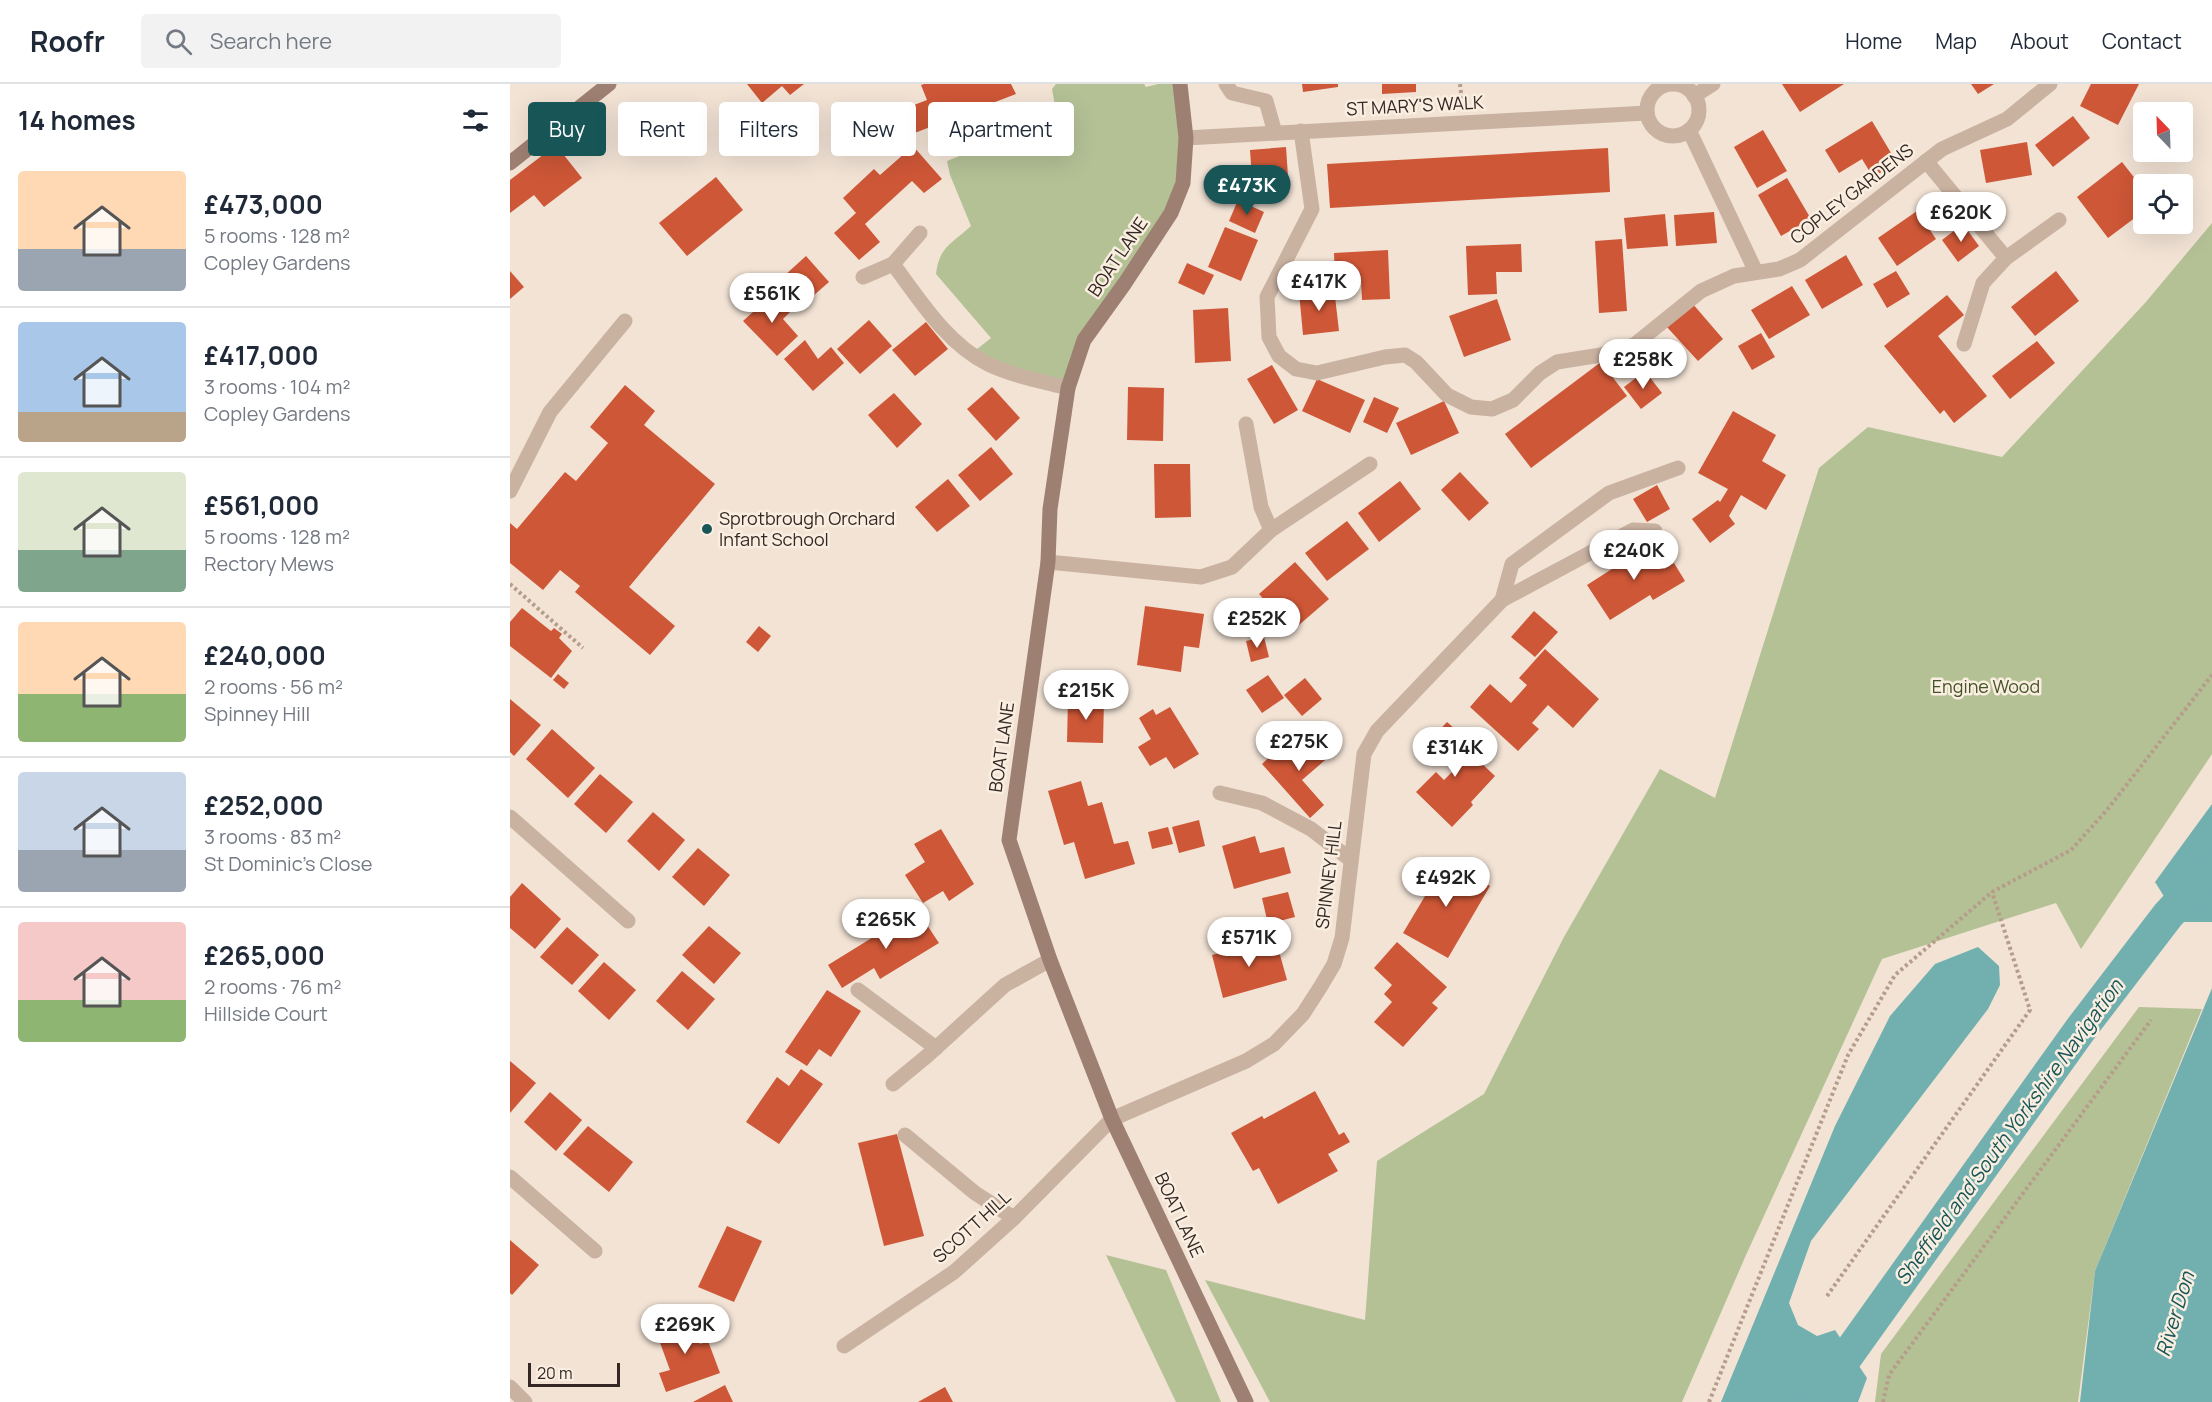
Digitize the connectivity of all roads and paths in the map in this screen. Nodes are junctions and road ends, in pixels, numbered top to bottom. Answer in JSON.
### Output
{"nodes":[{"id":1,"x":609,"y":84,"type":"edge"},
{"id":2,"x":1180,"y":84,"type":"edge"},
{"id":3,"x":1226,"y":84,"type":"edge"},
{"id":4,"x":1675,"y":84,"type":"edge"},
{"id":5,"x":1713,"y":84,"type":"edge"},
{"id":6,"x":2050,"y":84,"type":"edge"},
{"id":7,"x":1694,"y":96,"type":"junction"},
{"id":8,"x":1647,"y":113,"type":"junction"},
{"id":9,"x":1689,"y":130,"type":"junction"},
{"id":10,"x":1301,"y":131,"type":"junction"},
{"id":11,"x":1275,"y":133,"type":"junction"},
{"id":12,"x":1186,"y":138,"type":"junction"},
{"id":13,"x":1926,"y":161,"type":"junction"},
{"id":14,"x":510,"y":163,"type":"edge"},
{"id":15,"x":2059,"y":220,"type":"dead end"},
{"id":16,"x":920,"y":233,"type":"dead end"},
{"id":17,"x":2006,"y":258,"type":"junction"},
{"id":18,"x":893,"y":264,"type":"junction"},
{"id":19,"x":1755,"y":272,"type":"junction"},
{"id":20,"x":863,"y":277,"type":"dead end"},
{"id":21,"x":626,"y":321,"type":"dead end"},
{"id":22,"x":1964,"y":344,"type":"dead end"},
{"id":23,"x":1068,"y":388,"type":"junction"},
{"id":24,"x":1246,"y":424,"type":"dead end"},
{"id":25,"x":1370,"y":465,"type":"dead end"},
{"id":26,"x":1678,"y":468,"type":"dead end"},
{"id":27,"x":510,"y":491,"type":"edge"},
{"id":28,"x":1271,"y":530,"type":"junction"},
{"id":29,"x":1655,"y":531,"type":"dead end"},
{"id":30,"x":1048,"y":562,"type":"junction"},
{"id":31,"x":510,"y":584,"type":"edge"},
{"id":32,"x":1502,"y":600,"type":"junction"},
{"id":33,"x":583,"y":648,"type":"dead end"},
{"id":34,"x":2212,"y":675,"type":"edge"},
{"id":35,"x":1220,"y":793,"type":"dead end"},
{"id":36,"x":510,"y":817,"type":"edge"},
{"id":37,"x":1351,"y":860,"type":"junction"},
{"id":38,"x":1992,"y":892,"type":"junction"},
{"id":39,"x":628,"y":921,"type":"dead end"},
{"id":40,"x":1050,"y":960,"type":"junction"},
{"id":41,"x":858,"y":990,"type":"dead end"},
{"id":42,"x":2151,"y":1020,"type":"dead end"},
{"id":43,"x":932,"y":1052,"type":"junction"},
{"id":44,"x":893,"y":1084,"type":"dead end"},
{"id":45,"x":1112,"y":1119,"type":"junction"},
{"id":46,"x":905,"y":1135,"type":"dead end"},
{"id":47,"x":510,"y":1177,"type":"edge"},
{"id":48,"x":1014,"y":1218,"type":"junction"},
{"id":49,"x":595,"y":1251,"type":"dead end"},
{"id":50,"x":1827,"y":1296,"type":"dead end"},
{"id":51,"x":844,"y":1346,"type":"dead end"},
{"id":52,"x":510,"y":1387,"type":"edge"},
{"id":53,"x":525,"y":1402,"type":"edge"},
{"id":54,"x":1246,"y":1402,"type":"edge"},
{"id":55,"x":1709,"y":1402,"type":"edge"},
{"id":56,"x":1882,"y":1402,"type":"edge"}],
"edges":[{"from":1,"to":14,"type":"street"},
{"from":2,"to":12,"type":"street","name":"BOAT LANE"},
{"from":3,"to":11,"type":"street"},
{"from":4,"to":7,"type":"street"},
{"from":4,"to":8,"type":"street"},
{"from":5,"to":7,"type":"street"},
{"from":6,"to":13,"type":"street","name":"COPLEY GARDENS"},
{"from":7,"to":9,"type":"street"},
{"from":8,"to":9,"type":"street"},
{"from":8,"to":10,"type":"street","name":"ST MARY'S WALK"},
{"from":9,"to":19,"type":"street"},
{"from":10,"to":11,"type":"street","name":"ST MARY'S WALK"},
{"from":10,"to":19,"type":"street","name":"COPLEY GARDENS"},
{"from":11,"to":12,"type":"street","name":"ST MARY'S WALK"},
{"from":12,"to":23,"type":"street","name":"BOAT LANE"},
{"from":13,"to":17,"type":"street"},
{"from":13,"to":19,"type":"street","name":"COPLEY GARDENS"},
{"from":15,"to":17,"type":"street"},
{"from":16,"to":18,"type":"street"},
{"from":17,"to":22,"type":"street"},
{"from":18,"to":20,"type":"street"},
{"from":18,"to":23,"type":"street"},
{"from":21,"to":27,"type":"street"},
{"from":23,"to":30,"type":"street","name":"BOAT LANE"},
{"from":24,"to":28,"type":"street"},
{"from":25,"to":28,"type":"street"},
{"from":26,"to":32,"type":"street"},
{"from":28,"to":30,"type":"street"},
{"from":29,"to":32,"type":"street"},
{"from":30,"to":40,"type":"street","name":"BOAT LANE"},
{"from":31,"to":33,"type":"path"},
{"from":32,"to":37,"type":"street","name":"SPINNEY HILL"},
{"from":34,"to":38,"type":"path"},
{"from":35,"to":37,"type":"street"},
{"from":36,"to":39,"type":"street"},
{"from":37,"to":45,"type":"street","name":"SPINNEY HILL"},
{"from":38,"to":50,"type":"path"},
{"from":38,"to":55,"type":"path"},
{"from":40,"to":43,"type":"street"},
{"from":40,"to":45,"type":"street","name":"BOAT LANE"},
{"from":41,"to":43,"type":"street"},
{"from":42,"to":56,"type":"path"},
{"from":43,"to":44,"type":"street"},
{"from":45,"to":48,"type":"street","name":"SCOTT HILL"},
{"from":45,"to":54,"type":"street","name":"BOAT LANE"},
{"from":46,"to":48,"type":"street"},
{"from":47,"to":49,"type":"street"},
{"from":48,"to":51,"type":"street","name":"SCOTT HILL"},
{"from":52,"to":53,"type":"street"}]}
